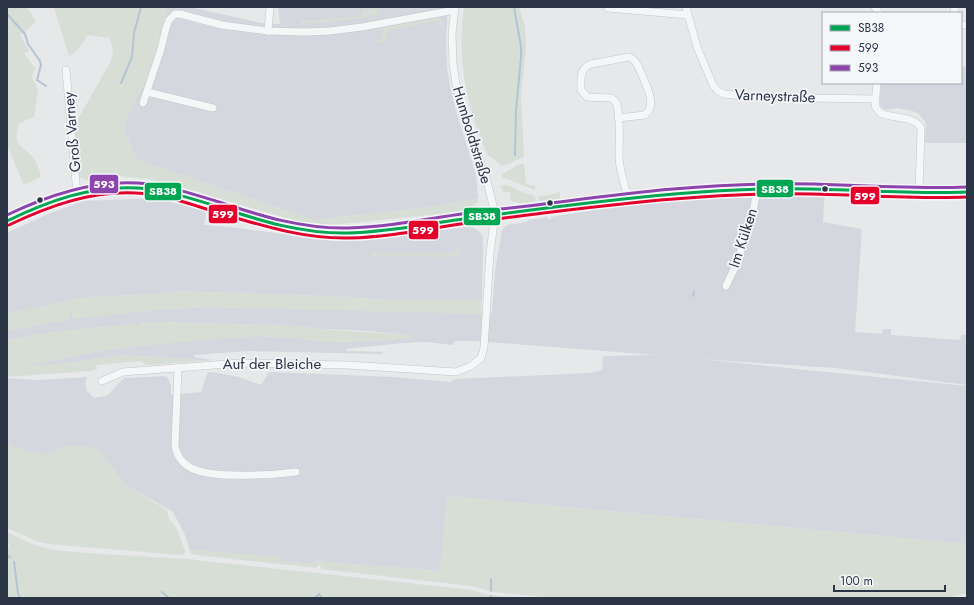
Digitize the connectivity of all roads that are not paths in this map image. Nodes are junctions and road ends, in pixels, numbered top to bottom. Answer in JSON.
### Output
{"nodes":[{"id":1,"x":270,"y":7,"type":"edge"},
{"id":2,"x":686,"y":7,"type":"edge"},
{"id":3,"x":455,"y":8,"type":"edge"},
{"id":4,"x":608,"y":8,"type":"dead end"},
{"id":5,"x":688,"y":15,"type":"junction"},
{"id":6,"x":268,"y":31,"type":"junction"},
{"id":7,"x":66,"y":70,"type":"dead end"},
{"id":8,"x":877,"y":84,"type":"edge"},
{"id":9,"x":147,"y":92,"type":"junction"},
{"id":10,"x":875,"y":99,"type":"junction"},
{"id":11,"x":143,"y":103,"type":"dead end"},
{"id":12,"x":213,"y":108,"type":"dead end"},
{"id":13,"x":618,"y":118,"type":"junction"},
{"id":14,"x":757,"y":190,"type":"junction"},
{"id":15,"x":967,"y":192,"type":"edge"},
{"id":16,"x":919,"y":193,"type":"junction"},
{"id":17,"x":77,"y":194,"type":"junction"},
{"id":18,"x":628,"y":199,"type":"junction"},
{"id":19,"x":495,"y":214,"type":"junction"},
{"id":20,"x":7,"y":221,"type":"edge"},
{"id":21,"x":726,"y":286,"type":"dead end"},
{"id":22,"x":178,"y":368,"type":"junction"},
{"id":23,"x":102,"y":381,"type":"dead end"},
{"id":24,"x":296,"y":472,"type":"dead end"}],
"edges":[{"from":1,"to":6,"type":"street"},
{"from":2,"to":5,"type":"street","name":"Varneystraße"},
{"from":3,"to":6,"type":"street"},
{"from":3,"to":19,"type":"street","name":"Humboldtstraße"},
{"from":4,"to":5,"type":"street"},
{"from":5,"to":10,"type":"street","name":"Varneystraße"},
{"from":6,"to":9,"type":"street"},
{"from":7,"to":17,"type":"street","name":"Groß Varney"},
{"from":8,"to":10,"type":"street"},
{"from":9,"to":11,"type":"street"},
{"from":9,"to":12,"type":"street"},
{"from":10,"to":16,"type":"street"},
{"from":13,"to":13,"type":"street"},
{"from":13,"to":18,"type":"street"},
{"from":14,"to":16,"type":"main road"},
{"from":14,"to":18,"type":"main road"},
{"from":14,"to":21,"type":"street","name":"Im Külken"},
{"from":15,"to":16,"type":"main road"},
{"from":17,"to":19,"type":"main road"},
{"from":17,"to":20,"type":"main road"},
{"from":18,"to":19,"type":"main road"},
{"from":19,"to":22,"type":"street","name":"Auf der Bleiche"},
{"from":22,"to":23,"type":"street","name":"Auf der Bleiche"},
{"from":22,"to":24,"type":"street"}]}
